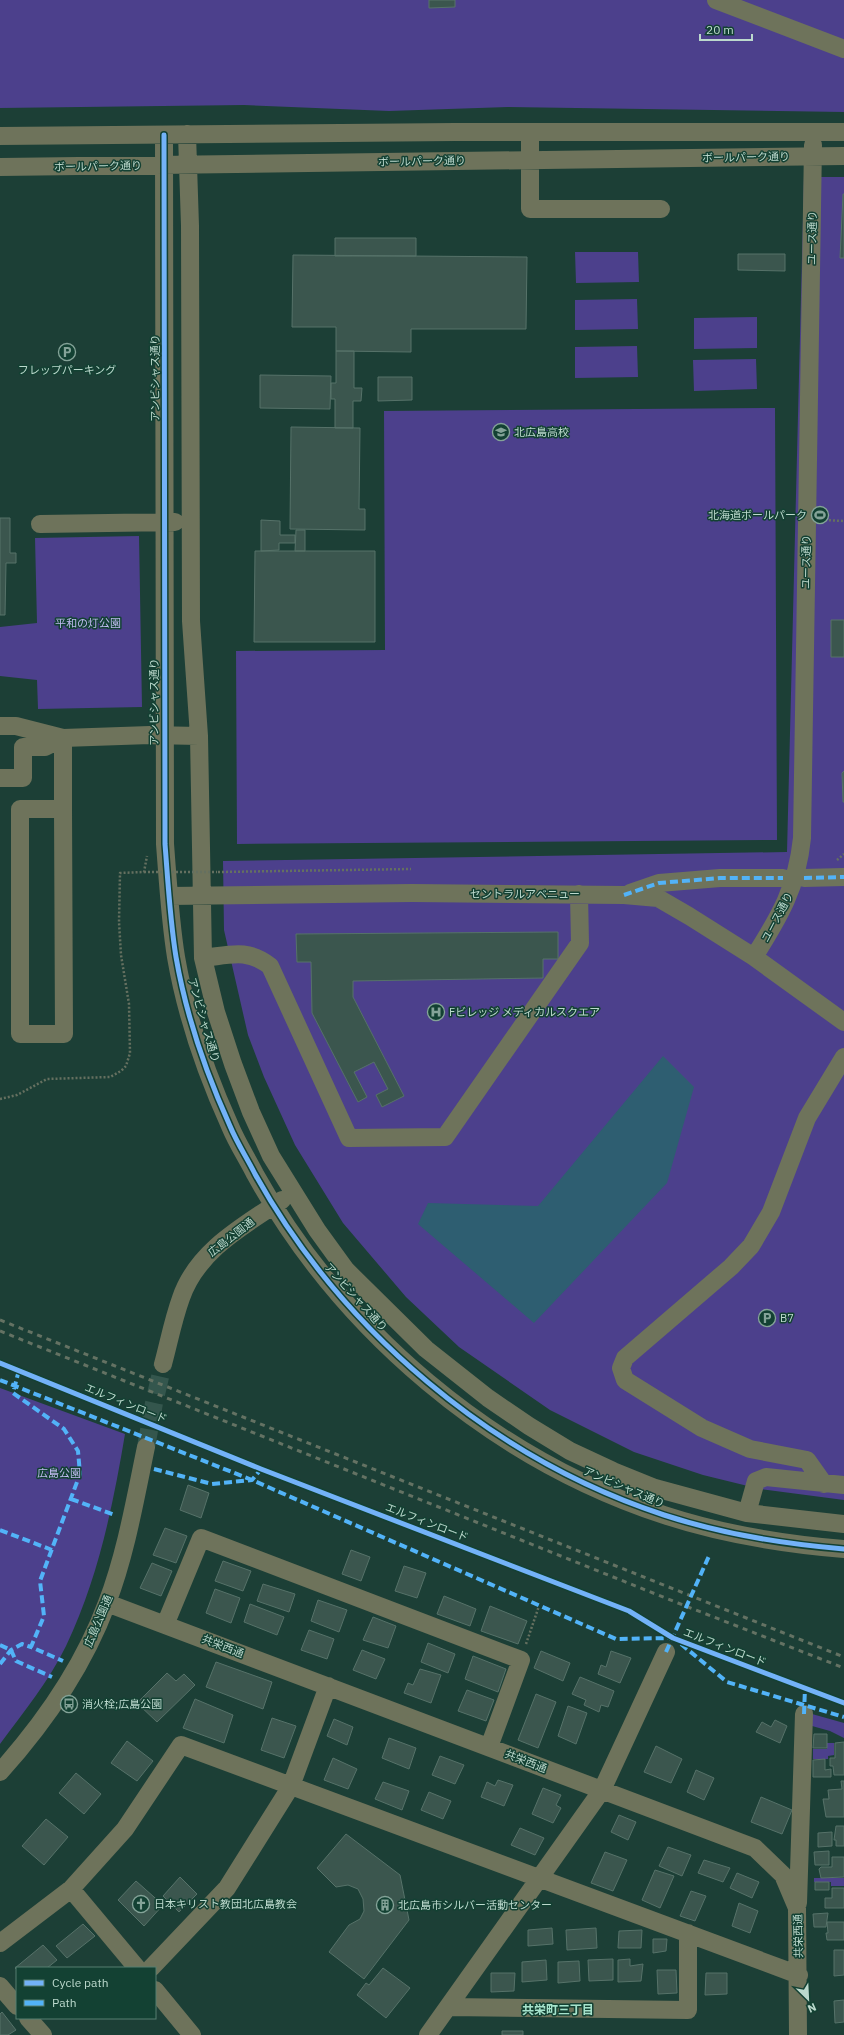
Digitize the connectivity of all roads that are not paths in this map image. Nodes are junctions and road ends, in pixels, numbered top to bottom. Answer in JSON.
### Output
{"nodes":[{"id":1,"x":716,"y":0,"type":"edge"},
{"id":2,"x":844,"y":49,"type":"edge"},
{"id":3,"x":530,"y":132,"type":"junction"},
{"id":4,"x":813,"y":132,"type":"junction"},
{"id":5,"x":844,"y":132,"type":"edge"},
{"id":6,"x":164,"y":134,"type":"junction"},
{"id":7,"x":187,"y":134,"type":"junction"},
{"id":8,"x":0,"y":136,"type":"edge"},
{"id":9,"x":813,"y":156,"type":"junction"},
{"id":10,"x":844,"y":156,"type":"edge"},
{"id":11,"x":530,"y":159,"type":"junction"},
{"id":12,"x":165,"y":164,"type":"junction"},
{"id":13,"x":188,"y":164,"type":"junction"},
{"id":14,"x":0,"y":167,"type":"edge"},
{"id":15,"x":661,"y":209,"type":"dead end"},
{"id":16,"x":164,"y":522,"type":"junction"},
{"id":17,"x":191,"y":522,"type":"junction"},
{"id":18,"x":40,"y":524,"type":"dead end"},
{"id":19,"x":0,"y":726,"type":"edge"},
{"id":20,"x":164,"y":735,"type":"junction"},
{"id":21,"x":199,"y":736,"type":"junction"},
{"id":22,"x":63,"y":738,"type":"junction"},
{"id":23,"x":0,"y":778,"type":"edge"},
{"id":24,"x":63,"y":809,"type":"junction"},
{"id":25,"x":844,"y":877,"type":"edge"},
{"id":26,"x":783,"y":878,"type":"dead end"},
{"id":27,"x":804,"y":878,"type":"dead end"},
{"id":28,"x":579,"y":894,"type":"junction"},
{"id":29,"x":200,"y":895,"type":"junction"},
{"id":30,"x":624,"y":895,"type":"junction"},
{"id":31,"x":169,"y":896,"type":"junction"},
{"id":32,"x":754,"y":957,"type":"junction"},
{"id":33,"x":203,"y":958,"type":"junction"},
{"id":34,"x":844,"y":1022,"type":"edge"},
{"id":35,"x":844,"y":1057,"type":"edge"},
{"id":36,"x":293,"y":1193,"type":"junction"},
{"id":37,"x":273,"y":1206,"type":"junction"},
{"id":38,"x":164,"y":1364,"type":"tunnel mouth"},
{"id":39,"x":146,"y":1447,"type":"tunnel mouth"},
{"id":40,"x":824,"y":1484,"type":"junction"},
{"id":41,"x":844,"y":1485,"type":"edge"},
{"id":42,"x":747,"y":1513,"type":"junction"},
{"id":43,"x":844,"y":1524,"type":"edge"},
{"id":44,"x":844,"y":1549,"type":"edge"},
{"id":45,"x":107,"y":1603,"type":"junction"},
{"id":46,"x":165,"y":1625,"type":"junction"},
{"id":47,"x":666,"y":1652,"type":"dead end"},
{"id":48,"x":328,"y":1686,"type":"junction"},
{"id":49,"x":804,"y":1714,"type":"dead end"},
{"id":50,"x":489,"y":1747,"type":"junction"},
{"id":51,"x":0,"y":1772,"type":"edge"},
{"id":52,"x":291,"y":1786,"type":"junction"},
{"id":53,"x":602,"y":1790,"type":"junction"},
{"id":54,"x":540,"y":1877,"type":"junction"},
{"id":55,"x":71,"y":1889,"type":"junction"},
{"id":56,"x":797,"y":1908,"type":"junction"},
{"id":57,"x":688,"y":1933,"type":"junction"},
{"id":58,"x":0,"y":1943,"type":"edge"},
{"id":59,"x":136,"y":1967,"type":"edge"},
{"id":60,"x":152,"y":1967,"type":"edge"},
{"id":61,"x":799,"y":1975,"type":"junction"},
{"id":62,"x":0,"y":1986,"type":"edge"},
{"id":63,"x":156,"y":1991,"type":"edge"},
{"id":64,"x":16,"y":2005,"type":"edge"},
{"id":65,"x":448,"y":2007,"type":"junction"},
{"id":66,"x":192,"y":2035,"type":"edge"},
{"id":67,"x":428,"y":2035,"type":"edge"},
{"id":68,"x":798,"y":2035,"type":"edge"}],
"edges":[{"from":1,"to":2,"type":"street"},
{"from":3,"to":4,"type":"street"},
{"from":3,"to":7,"type":"street"},
{"from":3,"to":11,"type":"street"},
{"from":4,"to":5,"type":"street"},
{"from":4,"to":9,"type":"street","name":"ユース通り"},
{"from":6,"to":7,"type":"street"},
{"from":6,"to":8,"type":"street"},
{"from":6,"to":12,"type":"street","name":"アンビシャス通り"},
{"from":7,"to":13,"type":"street","name":"アンビシャス通り"},
{"from":9,"to":10,"type":"street","name":"ボールパーク通り"},
{"from":9,"to":11,"type":"street","name":"ボールパーク通り"},
{"from":9,"to":32,"type":"street","name":"ユース通り"},
{"from":11,"to":13,"type":"street","name":"ボールパーク通り"},
{"from":11,"to":15,"type":"street"},
{"from":12,"to":13,"type":"street","name":"ボールパーク通り"},
{"from":12,"to":14,"type":"street","name":"ボールパーク通り"},
{"from":12,"to":16,"type":"street","name":"アンビシャス通り"},
{"from":13,"to":17,"type":"street","name":"アンビシャス通り"},
{"from":16,"to":17,"type":"street"},
{"from":16,"to":18,"type":"street"},
{"from":16,"to":20,"type":"street","name":"アンビシャス通り"},
{"from":17,"to":21,"type":"street","name":"アンビシャス通り"},
{"from":19,"to":22,"type":"street"},
{"from":20,"to":21,"type":"street"},
{"from":20,"to":22,"type":"street"},
{"from":20,"to":31,"type":"street","name":"アンビシャス通り"},
{"from":21,"to":29,"type":"street","name":"アンビシャス通り"},
{"from":22,"to":23,"type":"street"},
{"from":22,"to":24,"type":"street"},
{"from":24,"to":24,"type":"street"},
{"from":25,"to":27,"type":"street"},
{"from":26,"to":30,"type":"street"},
{"from":28,"to":29,"type":"street","name":"セントラルアベニュー"},
{"from":28,"to":30,"type":"street","name":"セントラルアベニュー"},
{"from":28,"to":33,"type":"street"},
{"from":29,"to":31,"type":"street","name":"セントラルアベニュー"},
{"from":29,"to":33,"type":"street","name":"アンビシャス通り"},
{"from":30,"to":32,"type":"street","name":"セントラルアベニュー"},
{"from":31,"to":37,"type":"street","name":"アンビシャス通り"},
{"from":32,"to":34,"type":"street","name":"セントラルアベニュー"},
{"from":33,"to":36,"type":"street","name":"アンビシャス通り"},
{"from":35,"to":40,"type":"street"},
{"from":36,"to":37,"type":"street","name":"広島公園通"},
{"from":36,"to":42,"type":"street","name":"アンビシャス通り"},
{"from":37,"to":38,"type":"street","name":"広島公園通"},
{"from":37,"to":44,"type":"street","name":"アンビシャス通り"},
{"from":39,"to":45,"type":"street","name":"広島公園通"},
{"from":40,"to":41,"type":"street"},
{"from":40,"to":42,"type":"street"},
{"from":42,"to":43,"type":"street","name":"アンビシャス通り"},
{"from":45,"to":46,"type":"street","name":"共栄西通"},
{"from":45,"to":51,"type":"street","name":"広島公園通"},
{"from":46,"to":48,"type":"street","name":"共栄西通"},
{"from":46,"to":50,"type":"street"},
{"from":47,"to":53,"type":"street"},
{"from":48,"to":50,"type":"street","name":"共栄西通"},
{"from":48,"to":52,"type":"street"},
{"from":49,"to":56,"type":"street"},
{"from":50,"to":53,"type":"street","name":"共栄西通"},
{"from":52,"to":54,"type":"street"},
{"from":52,"to":55,"type":"street"},
{"from":52,"to":60,"type":"street"},
{"from":53,"to":54,"type":"street"},
{"from":53,"to":56,"type":"street","name":"共栄西通"},
{"from":54,"to":57,"type":"street"},
{"from":54,"to":65,"type":"street"},
{"from":55,"to":58,"type":"street"},
{"from":55,"to":59,"type":"street"},
{"from":56,"to":61,"type":"street","name":"共栄西通"},
{"from":57,"to":61,"type":"street"},
{"from":57,"to":65,"type":"street"},
{"from":61,"to":68,"type":"street","name":"共栄西通"},
{"from":62,"to":64,"type":"street"},
{"from":63,"to":66,"type":"street"},
{"from":65,"to":67,"type":"street"}]}
